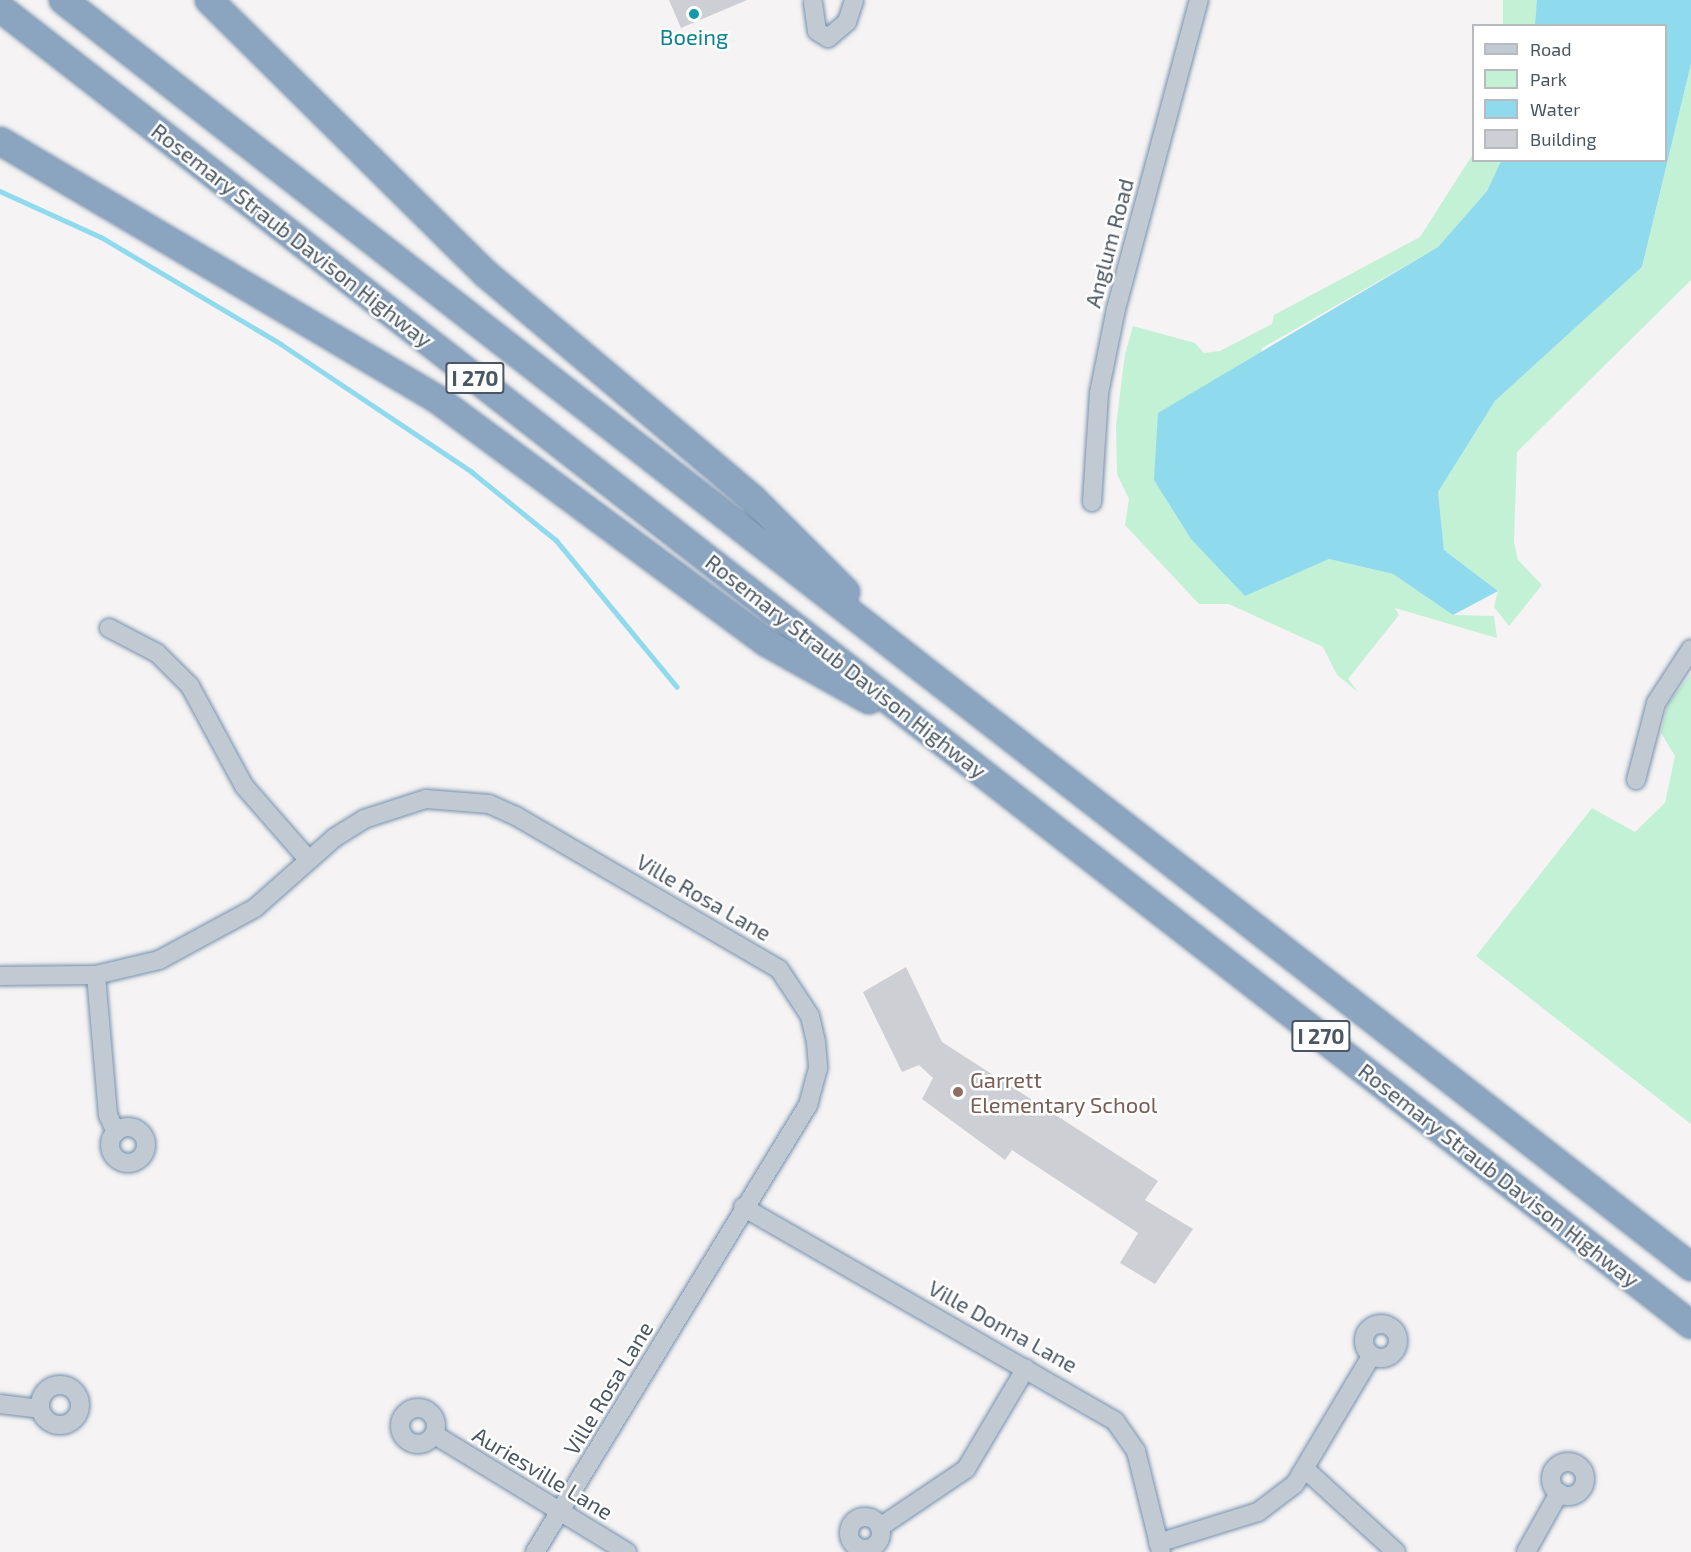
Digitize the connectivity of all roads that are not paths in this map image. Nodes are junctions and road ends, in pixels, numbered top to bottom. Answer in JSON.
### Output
{"nodes":[{"id":1,"x":63,"y":0,"type":"edge"},
{"id":2,"x":210,"y":0,"type":"edge"},
{"id":3,"x":854,"y":0,"type":"edge"},
{"id":4,"x":1199,"y":0,"type":"edge"},
{"id":5,"x":813,"y":3,"type":"dead end"},
{"id":6,"x":0,"y":8,"type":"edge"},
{"id":7,"x":0,"y":141,"type":"edge"},
{"id":8,"x":1092,"y":502,"type":"dead end"},
{"id":9,"x":109,"y":628,"type":"dead end"},
{"id":10,"x":1691,"y":649,"type":"edge"},
{"id":11,"x":923,"y":669,"type":"junction"},
{"id":12,"x":952,"y":747,"type":"junction"},
{"id":13,"x":1636,"y":780,"type":"dead end"},
{"id":14,"x":308,"y":860,"type":"junction"},
{"id":15,"x":96,"y":975,"type":"junction"},
{"id":16,"x":0,"y":976,"type":"edge"},
{"id":17,"x":116,"y":1132,"type":"dead end"},
{"id":18,"x":743,"y":1207,"type":"junction"},
{"id":19,"x":1691,"y":1267,"type":"edge"},
{"id":20,"x":1691,"y":1324,"type":"edge"},
{"id":21,"x":1372,"y":1355,"type":"dead end"},
{"id":22,"x":1026,"y":1368,"type":"junction"},
{"id":23,"x":0,"y":1404,"type":"edge"},
{"id":24,"x":40,"y":1408,"type":"dead end"},
{"id":25,"x":435,"y":1435,"type":"dead end"},
{"id":26,"x":1305,"y":1469,"type":"junction"},
{"id":27,"x":1559,"y":1493,"type":"dead end"},
{"id":28,"x":561,"y":1513,"type":"junction"},
{"id":29,"x":880,"y":1527,"type":"dead end"},
{"id":30,"x":1160,"y":1547,"type":"edge"},
{"id":31,"x":535,"y":1552,"type":"edge"},
{"id":32,"x":627,"y":1552,"type":"edge"},
{"id":33,"x":1395,"y":1552,"type":"edge"},
{"id":34,"x":1526,"y":1552,"type":"edge"}],
"edges":[{"from":1,"to":11,"type":"highway","name":"Rosemary Straub Davison Highway","number":"I 270"},
{"from":2,"to":11,"type":"highway"},
{"from":3,"to":5,"type":"street"},
{"from":4,"to":8,"type":"street","name":"Anglum Road"},
{"from":6,"to":12,"type":"highway","name":"Rosemary Straub Davison Highway","number":"I 270"},
{"from":7,"to":12,"type":"highway"},
{"from":9,"to":14,"type":"street"},
{"from":10,"to":13,"type":"street"},
{"from":11,"to":19,"type":"highway","name":"Rosemary Straub Davison Highway","number":"I 270"},
{"from":12,"to":20,"type":"highway","name":"Rosemary Straub Davison Highway","number":"I 270"},
{"from":14,"to":15,"type":"street","name":"Ville Rosa Lane"},
{"from":14,"to":18,"type":"street","name":"Ville Rosa Lane"},
{"from":15,"to":16,"type":"street","name":"Ville Rosa Lane"},
{"from":15,"to":17,"type":"street"},
{"from":18,"to":22,"type":"street","name":"Ville Donna Lane"},
{"from":18,"to":28,"type":"street","name":"Ville Rosa Lane"},
{"from":21,"to":26,"type":"street"},
{"from":22,"to":29,"type":"street"},
{"from":22,"to":30,"type":"street","name":"Ville Donna Lane"},
{"from":23,"to":24,"type":"street"},
{"from":25,"to":28,"type":"street","name":"Auriesville Lane"},
{"from":26,"to":30,"type":"street"},
{"from":26,"to":33,"type":"street"},
{"from":27,"to":34,"type":"street"},
{"from":28,"to":31,"type":"street","name":"Ville Rosa Lane"},
{"from":28,"to":32,"type":"street","name":"Auriesville Lane"}]}
